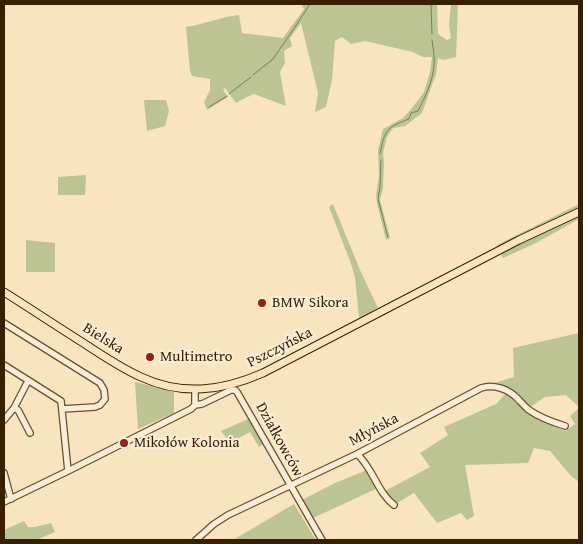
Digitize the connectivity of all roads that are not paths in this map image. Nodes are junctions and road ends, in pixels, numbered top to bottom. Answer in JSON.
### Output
{"nodes":[{"id":1,"x":579,"y":212,"type":"edge"},
{"id":2,"x":4,"y":292,"type":"edge"},
{"id":3,"x":4,"y":323,"type":"edge"},
{"id":4,"x":4,"y":365,"type":"edge"},
{"id":5,"x":28,"y":380,"type":"junction"},
{"id":6,"x":195,"y":390,"type":"junction"},
{"id":7,"x":195,"y":405,"type":"junction"},
{"id":8,"x":14,"y":408,"type":"junction"},
{"id":9,"x":62,"y":408,"type":"junction"},
{"id":10,"x":4,"y":420,"type":"edge"},
{"id":11,"x":564,"y":426,"type":"dead end"},
{"id":12,"x":30,"y":433,"type":"dead end"},
{"id":13,"x":357,"y":454,"type":"junction"},
{"id":14,"x":68,"y":471,"type":"junction"},
{"id":15,"x":4,"y":473,"type":"edge"},
{"id":16,"x":290,"y":485,"type":"junction"},
{"id":17,"x":10,"y":499,"type":"junction"},
{"id":18,"x":4,"y":502,"type":"edge"},
{"id":19,"x":394,"y":505,"type":"dead end"},
{"id":20,"x":196,"y":540,"type":"edge"},
{"id":21,"x":322,"y":540,"type":"edge"}],
"edges":[{"from":1,"to":6,"type":"main road","name":"Pszczyńska"},
{"from":2,"to":6,"type":"main road","name":"Bielska"},
{"from":3,"to":9,"type":"street"},
{"from":4,"to":5,"type":"street"},
{"from":5,"to":8,"type":"street"},
{"from":5,"to":9,"type":"street"},
{"from":6,"to":7,"type":"street"},
{"from":7,"to":14,"type":"street"},
{"from":7,"to":16,"type":"street","name":"Działkowców"},
{"from":8,"to":10,"type":"street"},
{"from":8,"to":12,"type":"street"},
{"from":9,"to":14,"type":"street"},
{"from":11,"to":13,"type":"street","name":"Młyńska"},
{"from":13,"to":16,"type":"street","name":"Młyńska"},
{"from":13,"to":19,"type":"street"},
{"from":14,"to":17,"type":"street"},
{"from":15,"to":17,"type":"street"},
{"from":16,"to":20,"type":"street","name":"Młyńska"},
{"from":16,"to":21,"type":"street","name":"Działkowców"},
{"from":17,"to":18,"type":"street"}]}
